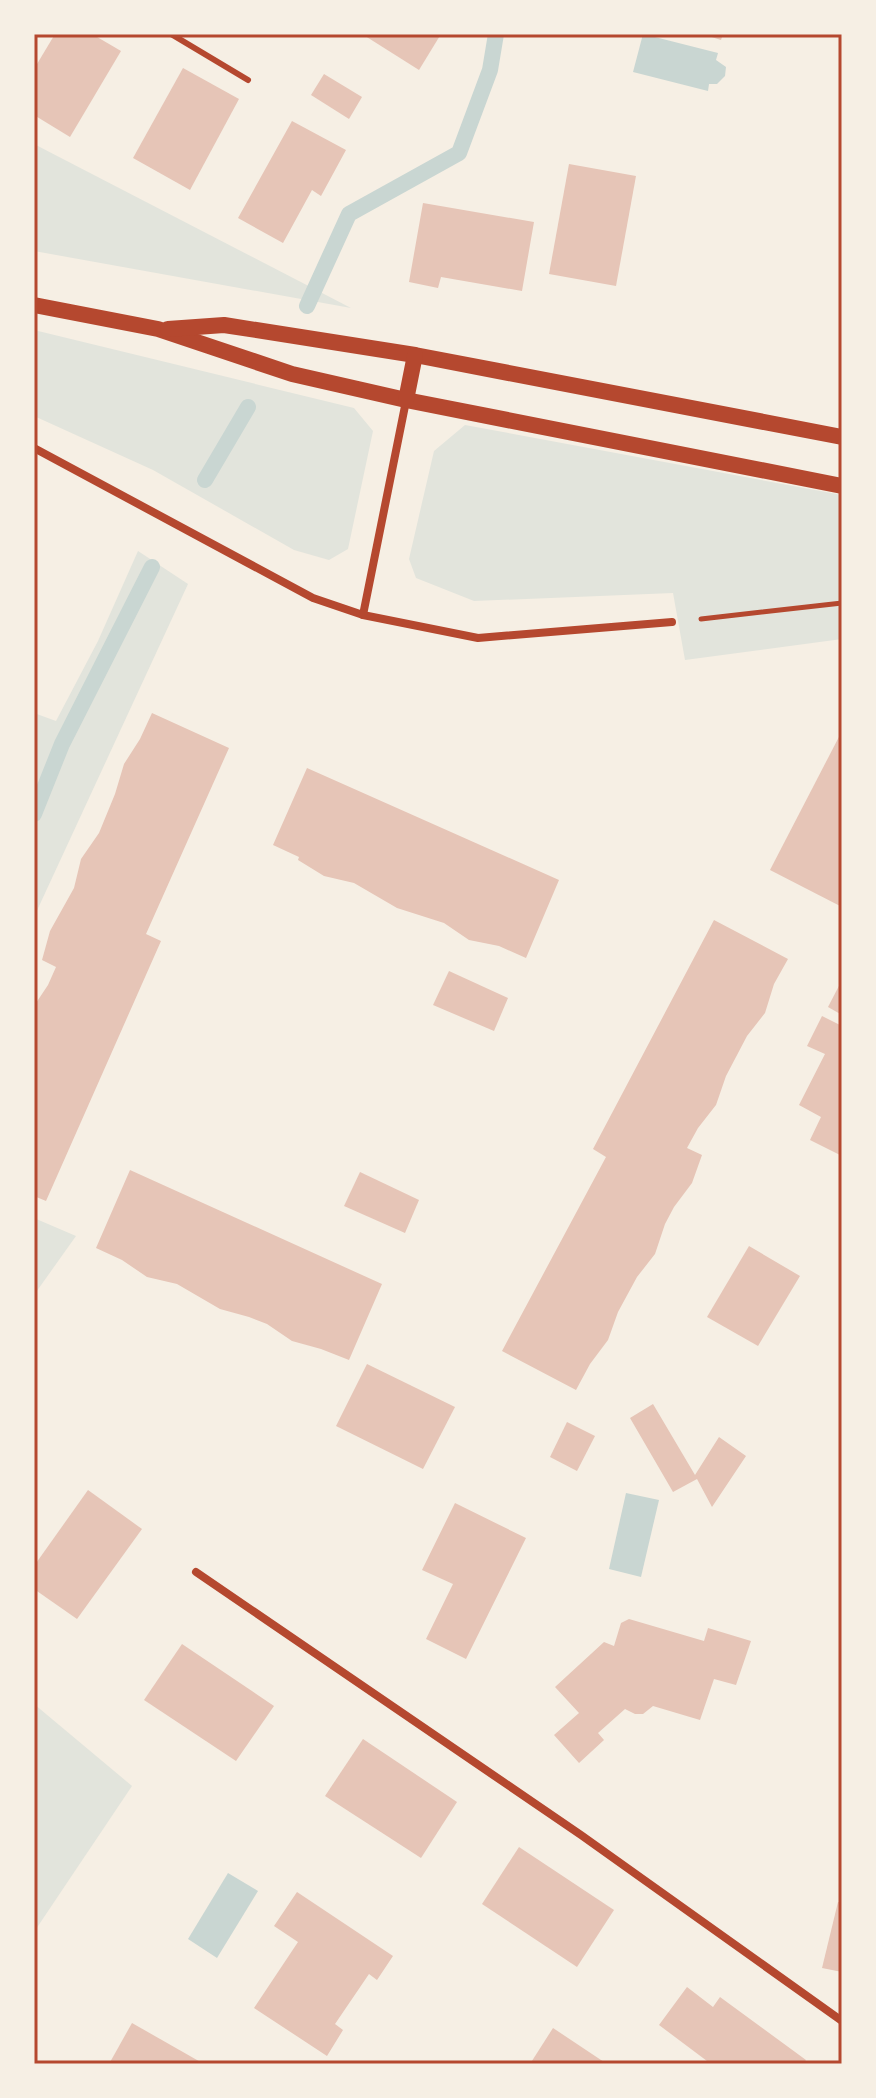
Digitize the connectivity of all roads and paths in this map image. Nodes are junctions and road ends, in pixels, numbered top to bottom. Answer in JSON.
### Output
{"nodes":[{"id":1,"x":171,"y":34,"type":"edge"},
{"id":2,"x":248,"y":80,"type":"dead end"},
{"id":3,"x":34,"y":305,"type":"edge"},
{"id":4,"x":158,"y":329,"type":"junction"},
{"id":5,"x":415,"y":355,"type":"junction"},
{"id":6,"x":406,"y":400,"type":"junction"},
{"id":7,"x":842,"y":437,"type":"edge"},
{"id":8,"x":34,"y":448,"type":"edge"},
{"id":9,"x":842,"y":486,"type":"edge"},
{"id":10,"x":842,"y":603,"type":"edge"},
{"id":11,"x":363,"y":615,"type":"junction"},
{"id":12,"x":672,"y":622,"type":"joint"},
{"id":13,"x":196,"y":1572,"type":"dead end"},
{"id":14,"x":842,"y":2021,"type":"edge"}],
"edges":[{"from":1,"to":2,"type":"lane"},
{"from":3,"to":4,"type":"main road"},
{"from":4,"to":5,"type":"main road"},
{"from":4,"to":6,"type":"main road"},
{"from":5,"to":6,"type":"main road"},
{"from":5,"to":7,"type":"main road"},
{"from":6,"to":9,"type":"main road"},
{"from":6,"to":11,"type":"street"},
{"from":8,"to":11,"type":"street"},
{"from":10,"to":12,"type":"path"},
{"from":11,"to":12,"type":"street"},
{"from":13,"to":14,"type":"street"}]}
